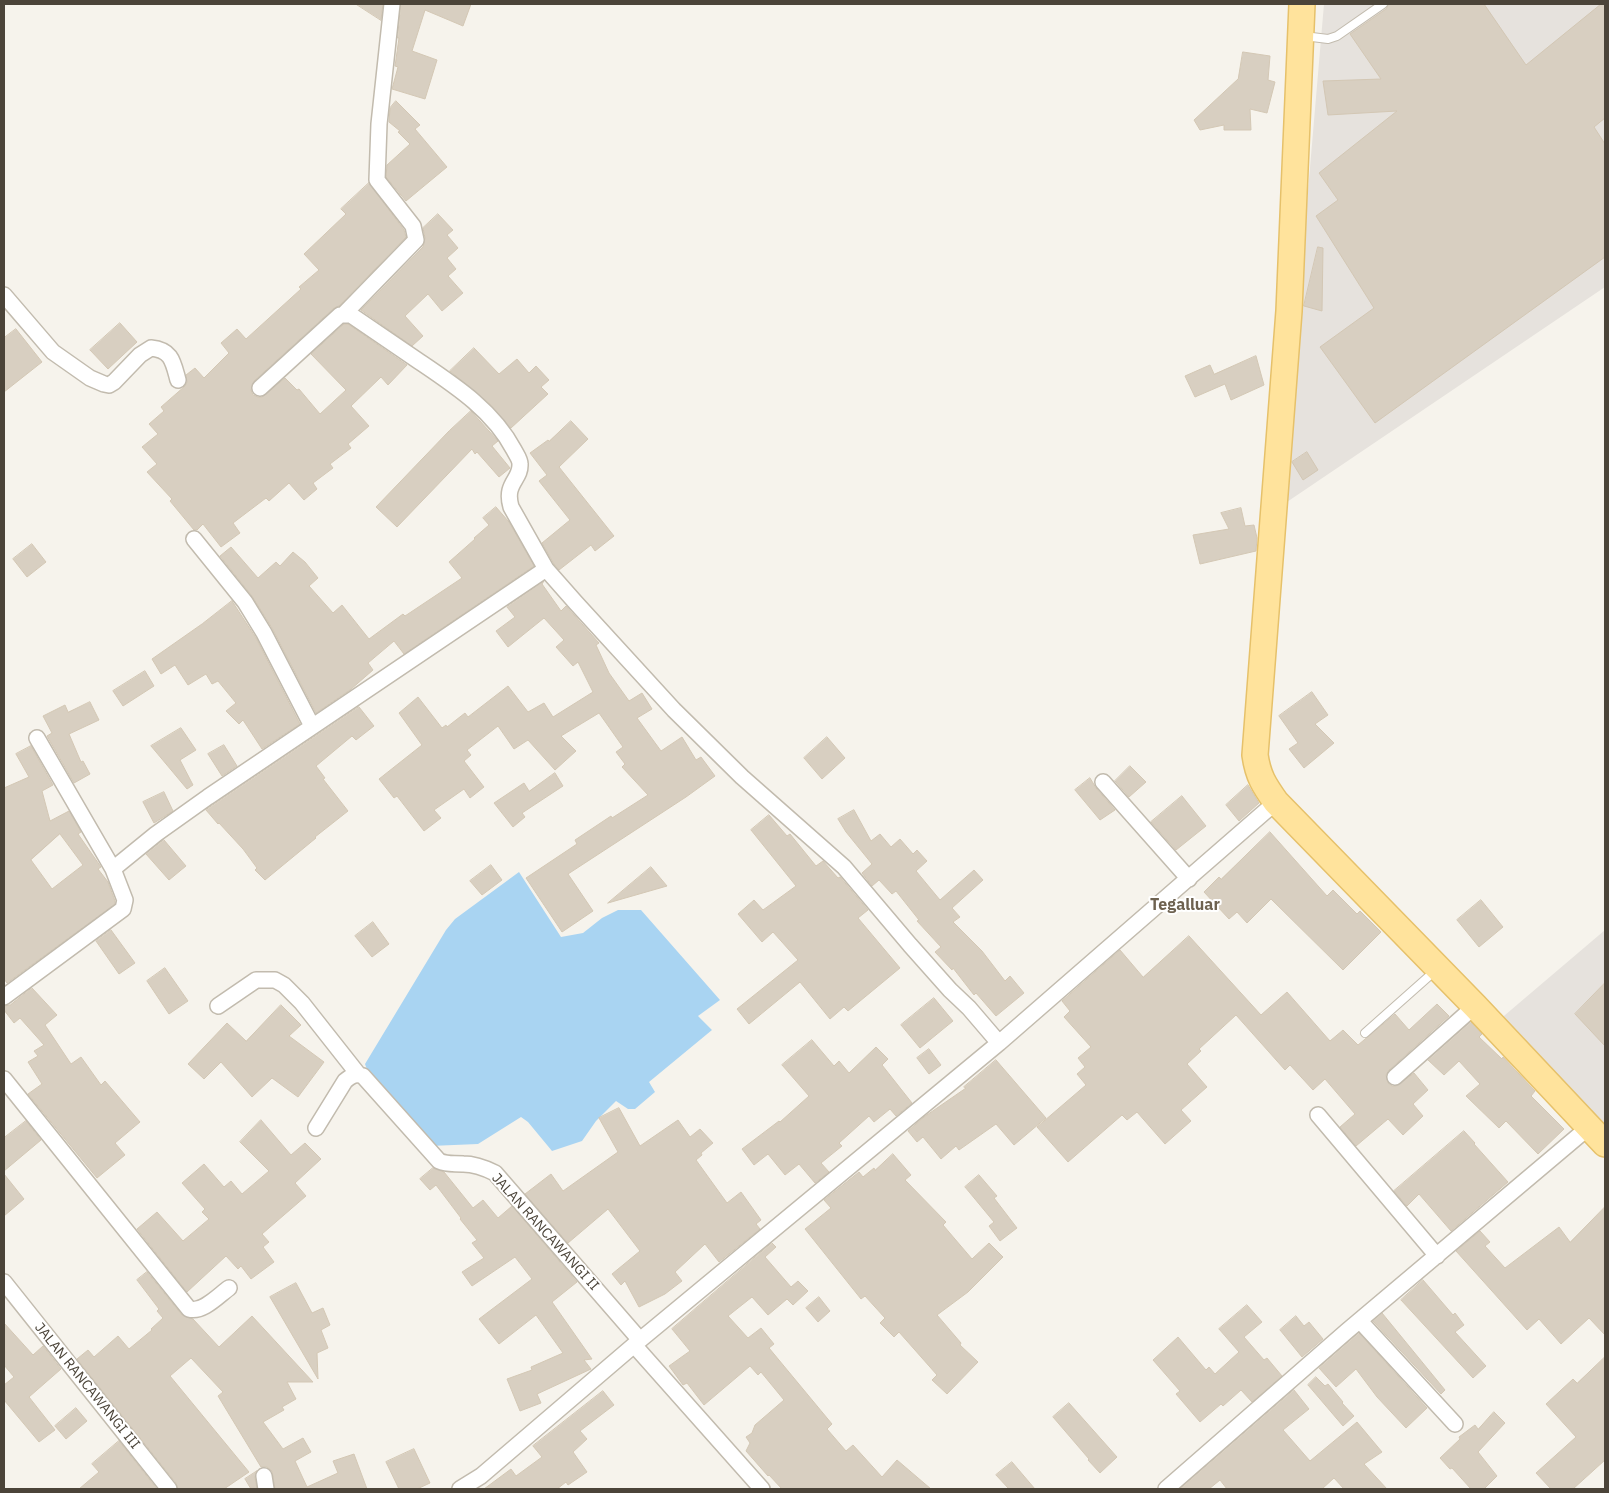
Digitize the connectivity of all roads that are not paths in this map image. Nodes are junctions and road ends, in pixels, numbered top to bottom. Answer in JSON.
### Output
{"nodes":[{"id":1,"x":392,"y":4,"type":"edge"},
{"id":2,"x":1302,"y":4,"type":"edge"},
{"id":3,"x":1383,"y":4,"type":"edge"},
{"id":4,"x":1301,"y":36,"type":"junction"},
{"id":5,"x":4,"y":295,"type":"edge"},
{"id":6,"x":343,"y":315,"type":"junction"},
{"id":7,"x":178,"y":380,"type":"dead end"},
{"id":8,"x":260,"y":388,"type":"dead end"},
{"id":9,"x":194,"y":539,"type":"dead end"},
{"id":10,"x":546,"y":568,"type":"junction"},
{"id":11,"x":312,"y":726,"type":"junction"},
{"id":12,"x":37,"y":738,"type":"dead end"},
{"id":13,"x":1103,"y":782,"type":"dead end"},
{"id":14,"x":1276,"y":802,"type":"junction"},
{"id":15,"x":113,"y":869,"type":"junction"},
{"id":16,"x":1189,"y":879,"type":"junction"},
{"id":17,"x":1438,"y":969,"type":"junction"},
{"id":18,"x":4,"y":997,"type":"edge"},
{"id":19,"x":218,"y":1006,"type":"dead end"},
{"id":20,"x":1475,"y":1006,"type":"junction"},
{"id":21,"x":1365,"y":1033,"type":"dead end"},
{"id":22,"x":999,"y":1043,"type":"junction"},
{"id":23,"x":358,"y":1074,"type":"junction"},
{"id":24,"x":1395,"y":1077,"type":"dead end"},
{"id":25,"x":4,"y":1079,"type":"edge"},
{"id":26,"x":1318,"y":1115,"type":"dead end"},
{"id":27,"x":316,"y":1128,"type":"dead end"},
{"id":28,"x":1597,"y":1136,"type":"edge"},
{"id":29,"x":1437,"y":1256,"type":"junction"},
{"id":30,"x":4,"y":1282,"type":"edge"},
{"id":31,"x":229,"y":1288,"type":"dead end"},
{"id":32,"x":1360,"y":1320,"type":"junction"},
{"id":33,"x":637,"y":1342,"type":"junction"},
{"id":34,"x":1455,"y":1424,"type":"dead end"},
{"id":35,"x":169,"y":1489,"type":"edge"},
{"id":36,"x":460,"y":1489,"type":"edge"},
{"id":37,"x":762,"y":1489,"type":"edge"},
{"id":38,"x":1166,"y":1489,"type":"edge"}],
"edges":[{"from":1,"to":6,"type":"street"},
{"from":2,"to":4,"type":"main road"},
{"from":3,"to":4,"type":"lane"},
{"from":4,"to":14,"type":"main road"},
{"from":5,"to":7,"type":"street"},
{"from":6,"to":8,"type":"street"},
{"from":6,"to":10,"type":"street"},
{"from":9,"to":11,"type":"street"},
{"from":10,"to":11,"type":"street"},
{"from":10,"to":22,"type":"street"},
{"from":11,"to":15,"type":"street"},
{"from":12,"to":15,"type":"street"},
{"from":13,"to":16,"type":"street"},
{"from":14,"to":16,"type":"street"},
{"from":14,"to":17,"type":"main road"},
{"from":15,"to":18,"type":"street"},
{"from":16,"to":22,"type":"street"},
{"from":17,"to":20,"type":"main road"},
{"from":17,"to":21,"type":"lane"},
{"from":19,"to":23,"type":"street","name":"JALAN RANCAWANGI II"},
{"from":20,"to":24,"type":"street"},
{"from":20,"to":28,"type":"main road"},
{"from":22,"to":33,"type":"street"},
{"from":23,"to":27,"type":"street"},
{"from":23,"to":33,"type":"street","name":"JALAN RANCAWANGI II"},
{"from":25,"to":31,"type":"street"},
{"from":26,"to":29,"type":"street"},
{"from":28,"to":29,"type":"street"},
{"from":29,"to":32,"type":"street"},
{"from":30,"to":35,"type":"street","name":"JALAN RANCAWANGI III"},
{"from":32,"to":34,"type":"street"},
{"from":32,"to":38,"type":"street"},
{"from":33,"to":36,"type":"street"},
{"from":33,"to":37,"type":"street","name":"JALAN RANCAWANGI II"}]}
